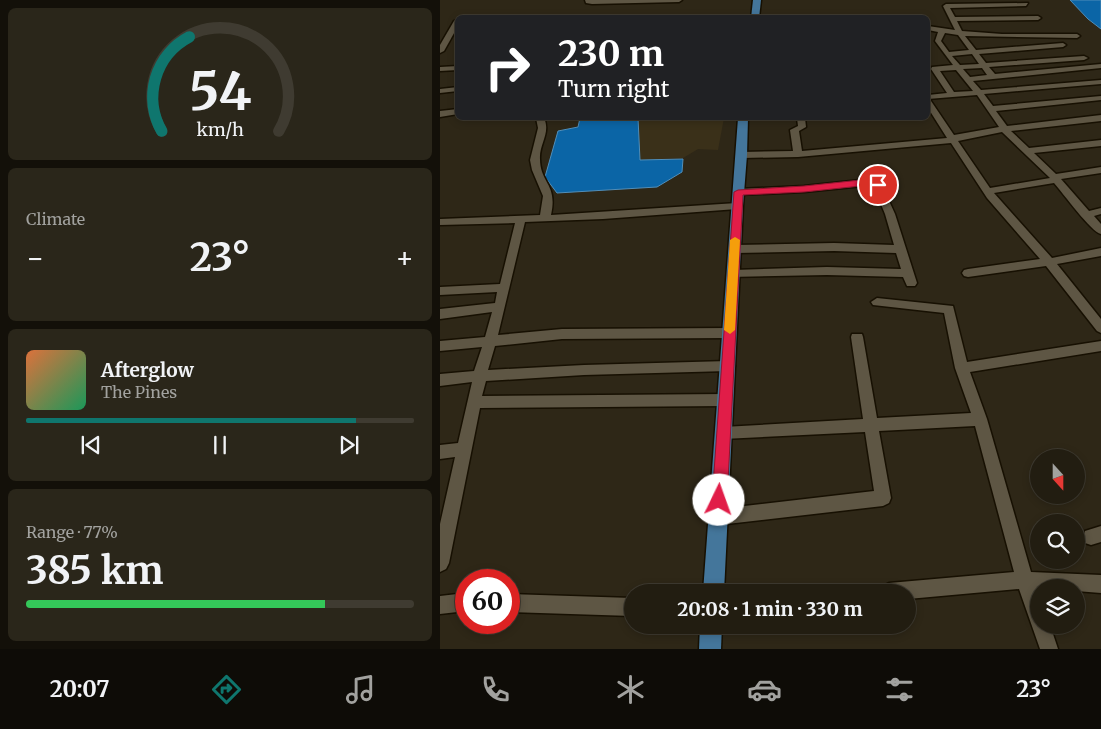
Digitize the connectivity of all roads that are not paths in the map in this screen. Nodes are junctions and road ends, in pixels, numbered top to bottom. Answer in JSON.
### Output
{"nodes":[{"id":1,"x":588,"y":0,"type":"edge"},
{"id":2,"x":679,"y":0,"type":"edge"},
{"id":3,"x":757,"y":0,"type":"edge"},
{"id":4,"x":1024,"y":2,"type":"edge"},
{"id":5,"x":970,"y":3,"type":"edge"},
{"id":6,"x":998,"y":3,"type":"edge"},
{"id":7,"x":755,"y":15,"type":"edge"},
{"id":8,"x":1038,"y":18,"type":"junction"},
{"id":9,"x":954,"y":19,"type":"junction"},
{"id":10,"x":982,"y":19,"type":"junction"},
{"id":11,"x":1043,"y":24,"type":"dead end"},
{"id":12,"x":455,"y":25,"type":"edge"},
{"id":13,"x":1017,"y":27,"type":"junction"},
{"id":14,"x":930,"y":28,"type":"edge"},
{"id":15,"x":942,"y":31,"type":"junction"},
{"id":16,"x":960,"y":33,"type":"junction"},
{"id":17,"x":993,"y":36,"type":"junction"},
{"id":18,"x":1010,"y":36,"type":"junction"},
{"id":19,"x":1077,"y":36,"type":"dead end"},
{"id":20,"x":1062,"y":45,"type":"dead end"},
{"id":21,"x":1021,"y":49,"type":"junction"},
{"id":22,"x":440,"y":51,"type":"edge"},
{"id":23,"x":975,"y":53,"type":"junction"},
{"id":24,"x":947,"y":54,"type":"junction"},
{"id":25,"x":1084,"y":58,"type":"dead end"},
{"id":26,"x":1033,"y":61,"type":"junction"},
{"id":27,"x":984,"y":65,"type":"junction"},
{"id":28,"x":1101,"y":66,"type":"edge"},
{"id":29,"x":958,"y":67,"type":"junction"},
{"id":30,"x":455,"y":68,"type":"edge"},
{"id":31,"x":440,"y":70,"type":"edge"},
{"id":32,"x":1070,"y":70,"type":"junction"},
{"id":33,"x":1046,"y":73,"type":"junction"},
{"id":34,"x":993,"y":77,"type":"junction"},
{"id":35,"x":968,"y":79,"type":"junction"},
{"id":36,"x":1101,"y":82,"type":"edge"},
{"id":37,"x":1086,"y":84,"type":"junction"},
{"id":38,"x":1060,"y":87,"type":"junction"},
{"id":39,"x":455,"y":89,"type":"edge"},
{"id":40,"x":440,"y":91,"type":"edge"},
{"id":41,"x":980,"y":94,"type":"junction"},
{"id":42,"x":952,"y":95,"type":"junction"},
{"id":43,"x":930,"y":97,"type":"edge"},
{"id":44,"x":1101,"y":98,"type":"edge"},
{"id":45,"x":1076,"y":101,"type":"junction"},
{"id":46,"x":930,"y":106,"type":"edge"},
{"id":47,"x":992,"y":109,"type":"junction"},
{"id":48,"x":455,"y":112,"type":"edge"},
{"id":49,"x":440,"y":114,"type":"edge"},
{"id":50,"x":1101,"y":118,"type":"edge"},
{"id":51,"x":541,"y":120,"type":"edge"},
{"id":52,"x":743,"y":120,"type":"edge"},
{"id":53,"x":801,"y":120,"type":"edge"},
{"id":54,"x":1005,"y":130,"type":"junction"},
{"id":55,"x":954,"y":139,"type":"junction"},
{"id":56,"x":1101,"y":143,"type":"edge"},
{"id":57,"x":1028,"y":151,"type":"junction"},
{"id":58,"x":798,"y":154,"type":"junction"},
{"id":59,"x":742,"y":155,"type":"junction"},
{"id":60,"x":1101,"y":170,"type":"edge"},
{"id":61,"x":1055,"y":178,"type":"junction"},
{"id":62,"x":988,"y":191,"type":"junction"},
{"id":63,"x":738,"y":199,"type":"junction"},
{"id":64,"x":1101,"y":212,"type":"edge"},
{"id":65,"x":1086,"y":215,"type":"junction"},
{"id":66,"x":545,"y":217,"type":"junction"},
{"id":67,"x":521,"y":218,"type":"junction"},
{"id":68,"x":440,"y":222,"type":"edge"},
{"id":69,"x":1101,"y":231,"type":"edge"},
{"id":70,"x":734,"y":249,"type":"junction"},
{"id":71,"x":900,"y":249,"type":"junction"},
{"id":72,"x":1101,"y":252,"type":"edge"},
{"id":73,"x":1049,"y":262,"type":"junction"},
{"id":74,"x":968,"y":273,"type":"dead end"},
{"id":75,"x":733,"y":274,"type":"junction"},
{"id":76,"x":504,"y":288,"type":"junction"},
{"id":77,"x":440,"y":291,"type":"edge"},
{"id":78,"x":877,"y":302,"type":"dead end"},
{"id":79,"x":500,"y":307,"type":"junction"},
{"id":80,"x":440,"y":314,"type":"edge"},
{"id":81,"x":1101,"y":328,"type":"edge"},
{"id":82,"x":730,"y":333,"type":"junction"},
{"id":83,"x":857,"y":336,"type":"dead end"},
{"id":84,"x":489,"y":342,"type":"junction"},
{"id":85,"x":440,"y":346,"type":"edge"},
{"id":86,"x":1101,"y":346,"type":"edge"},
{"id":87,"x":728,"y":366,"type":"junction"},
{"id":88,"x":962,"y":368,"type":"junction"},
{"id":89,"x":480,"y":376,"type":"junction"},
{"id":90,"x":440,"y":380,"type":"edge"},
{"id":91,"x":726,"y":400,"type":"junction"},
{"id":92,"x":475,"y":402,"type":"junction"},
{"id":93,"x":980,"y":419,"type":"junction"},
{"id":94,"x":870,"y":426,"type":"junction"},
{"id":95,"x":723,"y":433,"type":"junction"},
{"id":96,"x":464,"y":449,"type":"junction"},
{"id":97,"x":440,"y":452,"type":"edge"},
{"id":98,"x":718,"y":517,"type":"junction"},
{"id":99,"x":440,"y":563,"type":"edge"},
{"id":100,"x":1025,"y":580,"type":"junction"},
{"id":101,"x":713,"y":584,"type":"edge"},
{"id":102,"x":1101,"y":584,"type":"edge"},
{"id":103,"x":916,"y":590,"type":"edge"},
{"id":104,"x":1030,"y":594,"type":"edge"},
{"id":105,"x":455,"y":603,"type":"edge"},
{"id":106,"x":520,"y":603,"type":"edge"},
{"id":107,"x":440,"y":605,"type":"edge"},
{"id":108,"x":624,"y":607,"type":"edge"},
{"id":109,"x":711,"y":634,"type":"edge"},
{"id":110,"x":1044,"y":634,"type":"edge"},
{"id":111,"x":710,"y":649,"type":"edge"},
{"id":112,"x":1049,"y":649,"type":"edge"}],
"edges":[{"from":1,"to":2,"type":"street"},
{"from":3,"to":7,"type":"main road"},
{"from":4,"to":6,"type":"street"},
{"from":4,"to":8,"type":"street"},
{"from":5,"to":6,"type":"street"},
{"from":5,"to":9,"type":"street"},
{"from":5,"to":10,"type":"street"},
{"from":6,"to":13,"type":"street"},
{"from":8,"to":11,"type":"street"},
{"from":8,"to":13,"type":"street"},
{"from":9,"to":10,"type":"street"},
{"from":9,"to":16,"type":"street"},
{"from":10,"to":13,"type":"street"},
{"from":10,"to":17,"type":"street"},
{"from":12,"to":22,"type":"street"},
{"from":13,"to":18,"type":"street"},
{"from":13,"to":19,"type":"street"},
{"from":14,"to":15,"type":"street"},
{"from":15,"to":16,"type":"street"},
{"from":15,"to":24,"type":"street"},
{"from":16,"to":17,"type":"street"},
{"from":16,"to":23,"type":"street"},
{"from":17,"to":18,"type":"street"},
{"from":18,"to":21,"type":"street"},
{"from":20,"to":21,"type":"street"},
{"from":21,"to":23,"type":"street"},
{"from":21,"to":26,"type":"street"},
{"from":23,"to":24,"type":"street"},
{"from":23,"to":27,"type":"street"},
{"from":24,"to":29,"type":"street"},
{"from":25,"to":26,"type":"street"},
{"from":26,"to":27,"type":"street"},
{"from":26,"to":33,"type":"street"},
{"from":27,"to":29,"type":"street"},
{"from":27,"to":34,"type":"street"},
{"from":28,"to":32,"type":"street"},
{"from":29,"to":35,"type":"street"},
{"from":29,"to":42,"type":"street"},
{"from":30,"to":31,"type":"street"},
{"from":32,"to":33,"type":"street"},
{"from":32,"to":37,"type":"street"},
{"from":33,"to":34,"type":"street"},
{"from":33,"to":38,"type":"street"},
{"from":34,"to":35,"type":"street"},
{"from":35,"to":41,"type":"street"},
{"from":36,"to":37,"type":"street"},
{"from":37,"to":38,"type":"street"},
{"from":37,"to":44,"type":"street"},
{"from":38,"to":41,"type":"street"},
{"from":38,"to":45,"type":"street"},
{"from":39,"to":40,"type":"street"},
{"from":41,"to":42,"type":"street"},
{"from":41,"to":47,"type":"street"},
{"from":42,"to":43,"type":"street"},
{"from":44,"to":45,"type":"street"},
{"from":45,"to":47,"type":"street"},
{"from":46,"to":55,"type":"street"},
{"from":47,"to":54,"type":"street"},
{"from":48,"to":49,"type":"street"},
{"from":50,"to":54,"type":"street"},
{"from":51,"to":66,"type":"street"},
{"from":52,"to":59,"type":"main road"},
{"from":53,"to":58,"type":"street"},
{"from":54,"to":55,"type":"street"},
{"from":54,"to":57,"type":"street"},
{"from":55,"to":58,"type":"street"},
{"from":55,"to":62,"type":"street"},
{"from":56,"to":57,"type":"street"},
{"from":57,"to":61,"type":"street"},
{"from":58,"to":59,"type":"street"},
{"from":59,"to":63,"type":"main road"},
{"from":60,"to":61,"type":"street"},
{"from":61,"to":62,"type":"street"},
{"from":61,"to":65,"type":"street"},
{"from":62,"to":73,"type":"street"},
{"from":63,"to":66,"type":"street"},
{"from":63,"to":70,"type":"main road"},
{"from":63,"to":71,"type":"street"},
{"from":64,"to":65,"type":"street"},
{"from":65,"to":69,"type":"street"},
{"from":66,"to":67,"type":"street"},
{"from":67,"to":68,"type":"street"},
{"from":67,"to":76,"type":"street"},
{"from":70,"to":71,"type":"street"},
{"from":70,"to":75,"type":"main road"},
{"from":71,"to":75,"type":"street"},
{"from":72,"to":73,"type":"street"},
{"from":73,"to":74,"type":"street"},
{"from":73,"to":81,"type":"street"},
{"from":75,"to":82,"type":"main road"},
{"from":76,"to":77,"type":"street"},
{"from":76,"to":79,"type":"street"},
{"from":78,"to":88,"type":"street"},
{"from":79,"to":80,"type":"street"},
{"from":79,"to":84,"type":"street"},
{"from":82,"to":84,"type":"street"},
{"from":82,"to":87,"type":"main road"},
{"from":83,"to":94,"type":"street"},
{"from":84,"to":85,"type":"street"},
{"from":84,"to":89,"type":"street"},
{"from":86,"to":88,"type":"street"},
{"from":87,"to":89,"type":"street"},
{"from":87,"to":91,"type":"main road"},
{"from":88,"to":93,"type":"street"},
{"from":89,"to":90,"type":"street"},
{"from":89,"to":92,"type":"street"},
{"from":91,"to":92,"type":"street"},
{"from":91,"to":95,"type":"main road"},
{"from":92,"to":96,"type":"street"},
{"from":93,"to":94,"type":"street"},
{"from":93,"to":100,"type":"street"},
{"from":94,"to":95,"type":"street"},
{"from":94,"to":98,"type":"street"},
{"from":95,"to":98,"type":"main road"},
{"from":96,"to":97,"type":"street"},
{"from":96,"to":99,"type":"street"},
{"from":98,"to":101,"type":"main road"},
{"from":100,"to":102,"type":"street"},
{"from":100,"to":103,"type":"street"},
{"from":100,"to":104,"type":"street"},
{"from":105,"to":107,"type":"street"},
{"from":106,"to":108,"type":"street"},
{"from":109,"to":111,"type":"main road"},
{"from":110,"to":112,"type":"street"}]}
